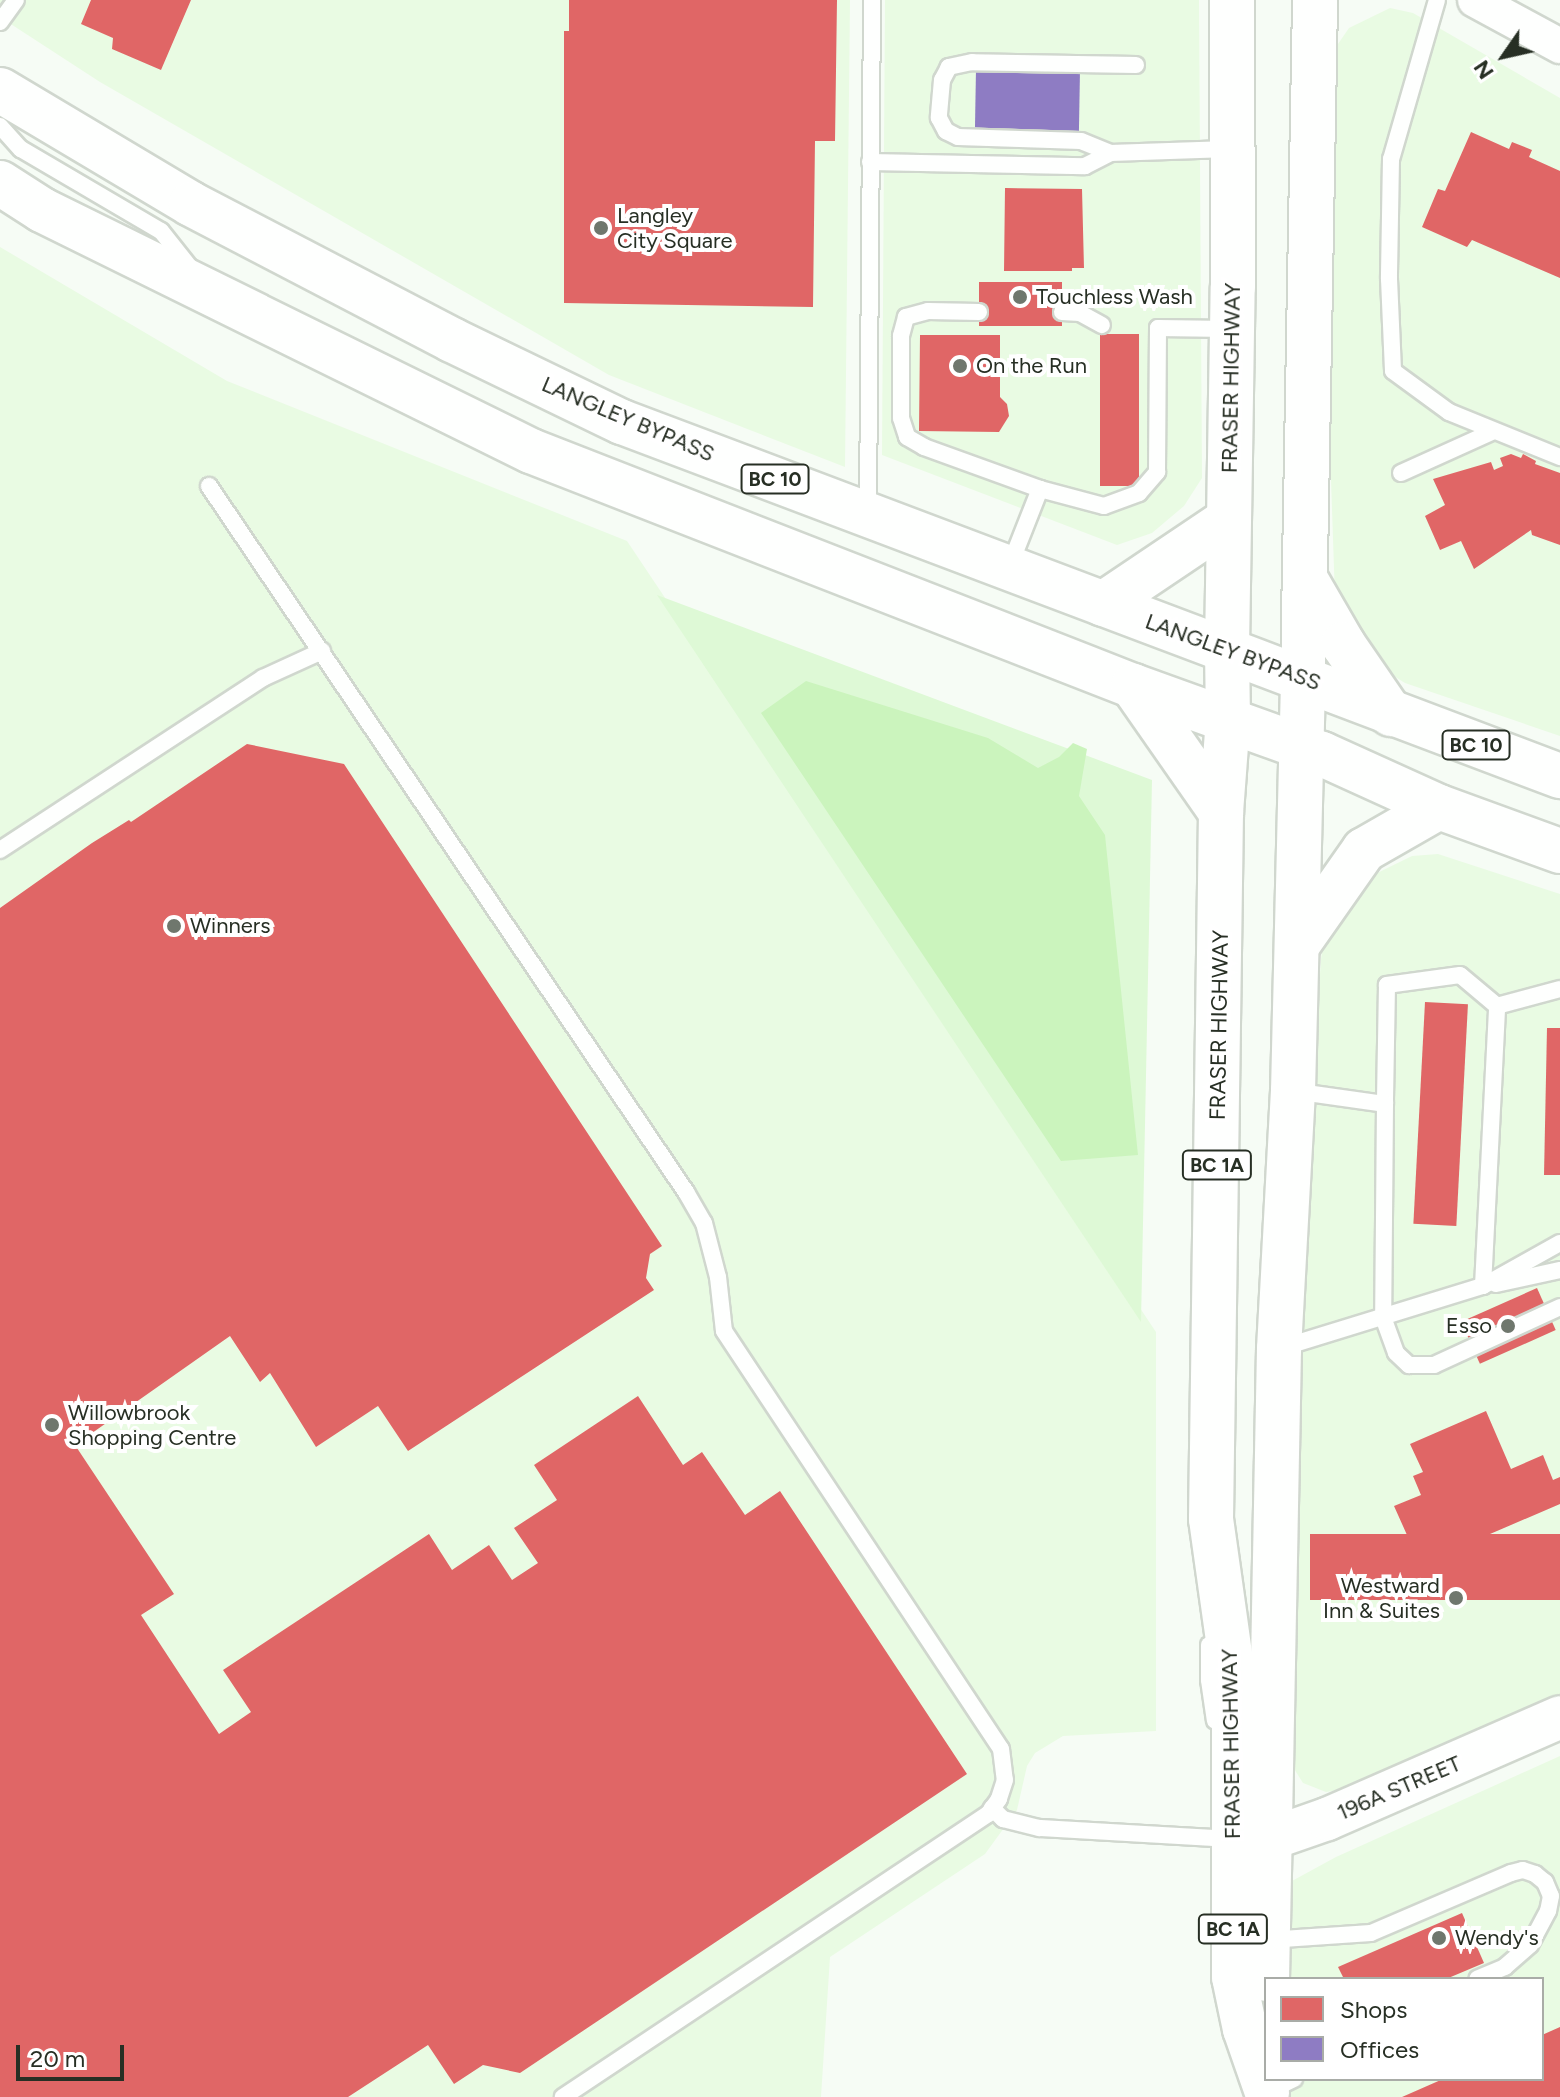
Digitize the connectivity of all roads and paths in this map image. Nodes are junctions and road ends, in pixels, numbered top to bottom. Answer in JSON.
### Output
{"nodes":[{"id":1,"x":16,"y":0,"type":"edge"},
{"id":2,"x":872,"y":0,"type":"edge"},
{"id":3,"x":1232,"y":0,"type":"edge"},
{"id":4,"x":1315,"y":0,"type":"edge"},
{"id":5,"x":1437,"y":0,"type":"edge"},
{"id":6,"x":1475,"y":0,"type":"edge"},
{"id":7,"x":0,"y":22,"type":"edge"},
{"id":8,"x":1560,"y":46,"type":"edge"},
{"id":9,"x":1136,"y":65,"type":"dead end"},
{"id":10,"x":0,"y":90,"type":"edge"},
{"id":11,"x":0,"y":126,"type":"edge"},
{"id":12,"x":1231,"y":149,"type":"junction"},
{"id":13,"x":1110,"y":153,"type":"junction"},
{"id":14,"x":870,"y":162,"type":"junction"},
{"id":15,"x":0,"y":183,"type":"edge"},
{"id":16,"x":207,"y":288,"type":"junction"},
{"id":17,"x":979,"y":312,"type":"dead end"},
{"id":18,"x":1062,"y":312,"type":"dead end"},
{"id":19,"x":1102,"y":325,"type":"dead end"},
{"id":20,"x":1231,"y":329,"type":"junction"},
{"id":21,"x":1494,"y":431,"type":"junction"},
{"id":22,"x":1560,"y":457,"type":"edge"},
{"id":23,"x":1401,"y":473,"type":"dead end"},
{"id":24,"x":209,"y":486,"type":"dead end"},
{"id":25,"x":1040,"y":489,"type":"junction"},
{"id":26,"x":868,"y":514,"type":"junction"},
{"id":27,"x":1228,"y":520,"type":"junction"},
{"id":28,"x":1009,"y":568,"type":"junction"},
{"id":29,"x":1306,"y":580,"type":"junction"},
{"id":30,"x":1103,"y":604,"type":"junction"},
{"id":31,"x":1227,"y":649,"type":"junction"},
{"id":32,"x":322,"y":651,"type":"junction"},
{"id":33,"x":1303,"y":676,"type":"junction"},
{"id":34,"x":1133,"y":686,"type":"junction"},
{"id":35,"x":1391,"y":714,"type":"junction"},
{"id":36,"x":1228,"y":719,"type":"junction"},
{"id":37,"x":1302,"y":747,"type":"junction"},
{"id":38,"x":1560,"y":776,"type":"edge"},
{"id":39,"x":1439,"y":807,"type":"junction"},
{"id":40,"x":1221,"y":812,"type":"junction"},
{"id":41,"x":0,"y":850,"type":"edge"},
{"id":42,"x":1560,"y":851,"type":"edge"},
{"id":43,"x":1298,"y":944,"type":"junction"},
{"id":44,"x":1560,"y":989,"type":"edge"},
{"id":45,"x":1497,"y":1006,"type":"junction"},
{"id":46,"x":1293,"y":1091,"type":"junction"},
{"id":47,"x":1385,"y":1104,"type":"junction"},
{"id":48,"x":1560,"y":1243,"type":"edge"},
{"id":49,"x":1560,"y":1270,"type":"edge"},
{"id":50,"x":1483,"y":1286,"type":"junction"},
{"id":51,"x":1560,"y":1307,"type":"edge"},
{"id":52,"x":1383,"y":1317,"type":"junction"},
{"id":53,"x":1279,"y":1349,"type":"junction"},
{"id":54,"x":1560,"y":1717,"type":"edge"},
{"id":55,"x":992,"y":1808,"type":"junction"},
{"id":56,"x":1250,"y":1840,"type":"junction"},
{"id":57,"x":1267,"y":1960,"type":"edge"},
{"id":58,"x":1482,"y":1977,"type":"edge"},
{"id":59,"x":1264,"y":2067,"type":"edge"},
{"id":60,"x":563,"y":2097,"type":"edge"}],
"edges":[{"from":1,"to":7,"type":"lane"},
{"from":2,"to":14,"type":"lane"},
{"from":3,"to":12,"type":"main road","name":"FRASER HIGHWAY","number":"BC 1A"},
{"from":4,"to":29,"type":"main road","name":"FRASER HIGHWAY","number":"BC 1A"},
{"from":5,"to":21,"type":"lane"},
{"from":6,"to":8,"type":"street"},
{"from":9,"to":13,"type":"lane"},
{"from":10,"to":26,"type":"main road","name":"LANGLEY BYPASS","number":"BC 10"},
{"from":11,"to":16,"type":"lane"},
{"from":12,"to":13,"type":"lane"},
{"from":12,"to":20,"type":"main road","name":"FRASER HIGHWAY","number":"BC 1A"},
{"from":13,"to":14,"type":"lane"},
{"from":14,"to":26,"type":"lane"},
{"from":15,"to":16,"type":"main road"},
{"from":16,"to":34,"type":"main road"},
{"from":17,"to":25,"type":"lane"},
{"from":18,"to":19,"type":"lane"},
{"from":20,"to":25,"type":"lane"},
{"from":20,"to":27,"type":"main road","name":"FRASER HIGHWAY","number":"BC 1A"},
{"from":21,"to":22,"type":"lane"},
{"from":21,"to":23,"type":"lane"},
{"from":24,"to":32,"type":"lane"},
{"from":25,"to":28,"type":"lane"},
{"from":26,"to":28,"type":"main road","name":"LANGLEY BYPASS","number":"BC 10"},
{"from":27,"to":30,"type":"main road"},
{"from":27,"to":31,"type":"main road","name":"FRASER HIGHWAY","number":"BC 1A"},
{"from":28,"to":30,"type":"main road","name":"LANGLEY BYPASS","number":"BC 10"},
{"from":29,"to":33,"type":"main road","name":"FRASER HIGHWAY","number":"BC 1A"},
{"from":29,"to":35,"type":"main road"},
{"from":30,"to":31,"type":"main road","name":"LANGLEY BYPASS","number":"BC 10"},
{"from":31,"to":33,"type":"main road","name":"LANGLEY BYPASS","number":"BC 10"},
{"from":31,"to":36,"type":"main road","name":"FRASER HIGHWAY","number":"BC 1A"},
{"from":32,"to":41,"type":"lane"},
{"from":32,"to":55,"type":"lane"},
{"from":33,"to":35,"type":"main road","name":"LANGLEY BYPASS","number":"BC 10"},
{"from":33,"to":37,"type":"main road","name":"FRASER HIGHWAY","number":"BC 1A"},
{"from":34,"to":36,"type":"main road"},
{"from":34,"to":40,"type":"main road"},
{"from":35,"to":38,"type":"main road","name":"LANGLEY BYPASS","number":"BC 10"},
{"from":36,"to":37,"type":"main road"},
{"from":36,"to":40,"type":"main road","name":"FRASER HIGHWAY","number":"BC 1A"},
{"from":37,"to":39,"type":"main road"},
{"from":37,"to":43,"type":"main road","name":"FRASER HIGHWAY","number":"BC 1A"},
{"from":39,"to":42,"type":"main road"},
{"from":39,"to":43,"type":"main road"},
{"from":40,"to":56,"type":"main road","name":"FRASER HIGHWAY","number":"BC 1A"},
{"from":43,"to":46,"type":"main road","name":"FRASER HIGHWAY","number":"BC 1A"},
{"from":44,"to":45,"type":"lane"},
{"from":45,"to":47,"type":"lane"},
{"from":45,"to":50,"type":"lane"},
{"from":46,"to":47,"type":"lane"},
{"from":46,"to":53,"type":"main road","name":"FRASER HIGHWAY","number":"BC 1A"},
{"from":47,"to":52,"type":"lane"},
{"from":48,"to":50,"type":"lane"},
{"from":49,"to":50,"type":"lane"},
{"from":50,"to":52,"type":"lane"},
{"from":51,"to":52,"type":"lane"},
{"from":52,"to":53,"type":"lane"},
{"from":53,"to":56,"type":"main road","name":"FRASER HIGHWAY","number":"BC 1A"},
{"from":54,"to":56,"type":"street","name":"196A STREET"},
{"from":55,"to":56,"type":"lane"},
{"from":55,"to":60,"type":"lane"},
{"from":56,"to":57,"type":"main road","name":"FRASER HIGHWAY","number":"BC 1A"},
{"from":56,"to":59,"type":"main road","name":"FRASER HIGHWAY","number":"BC 1A"},
{"from":57,"to":58,"type":"lane"}]}
